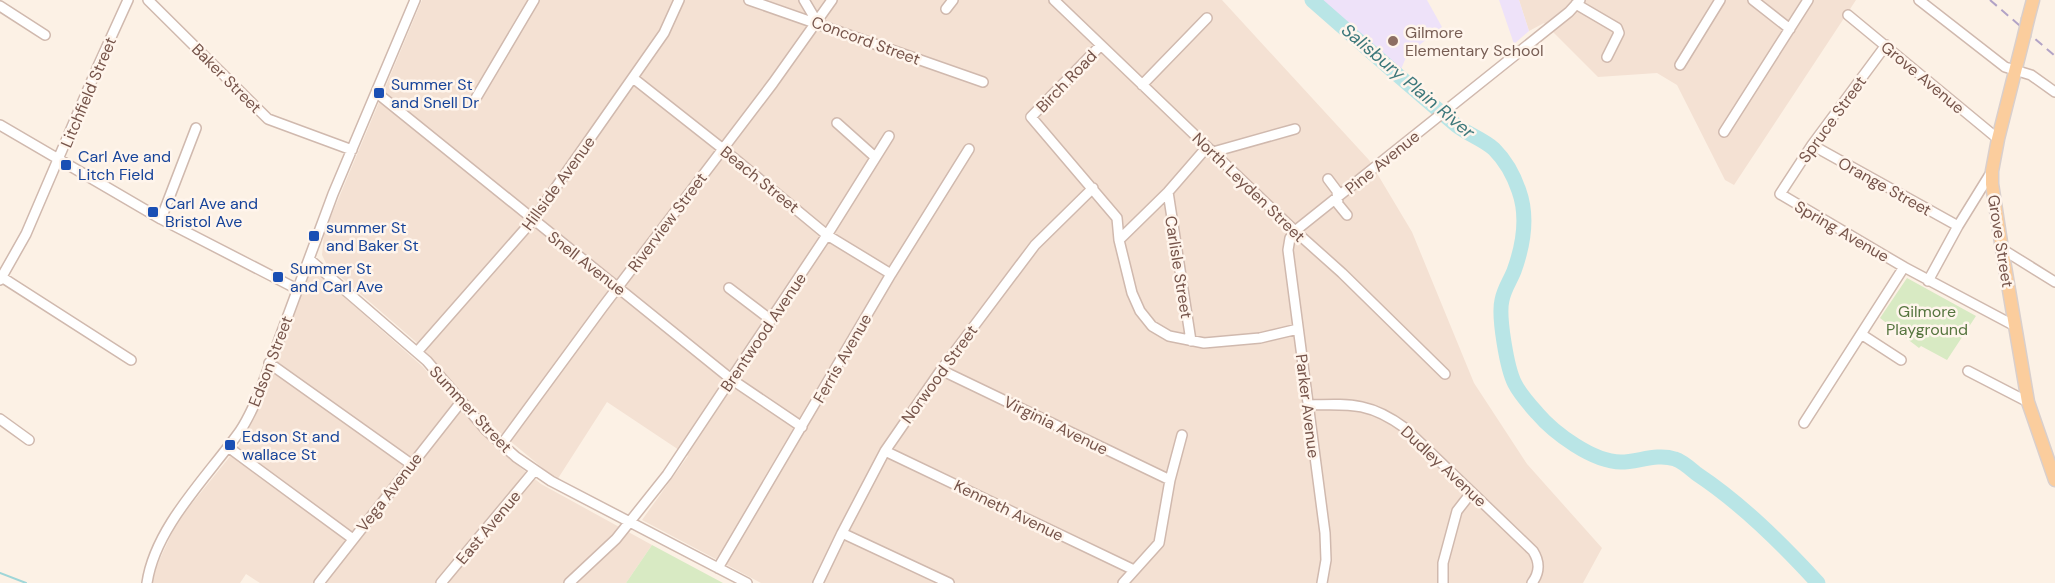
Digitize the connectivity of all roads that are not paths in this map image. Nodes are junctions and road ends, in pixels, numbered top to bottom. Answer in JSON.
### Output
{"nodes":[{"id":1,"x":128,"y":0,"type":"edge"},
{"id":2,"x":148,"y":0,"type":"edge"},
{"id":3,"x":415,"y":0,"type":"edge"},
{"id":4,"x":534,"y":0,"type":"edge"},
{"id":5,"x":679,"y":0,"type":"edge"},
{"id":6,"x":749,"y":0,"type":"edge"},
{"id":7,"x":804,"y":0,"type":"edge"},
{"id":8,"x":832,"y":0,"type":"edge"},
{"id":9,"x":953,"y":0,"type":"edge"},
{"id":10,"x":1054,"y":0,"type":"edge"},
{"id":11,"x":1720,"y":0,"type":"edge"},
{"id":12,"x":1754,"y":0,"type":"edge"},
{"id":13,"x":1808,"y":0,"type":"edge"},
{"id":14,"x":1919,"y":0,"type":"edge"},
{"id":15,"x":2033,"y":0,"type":"edge"},
{"id":16,"x":1578,"y":2,"type":"edge"},
{"id":17,"x":0,"y":6,"type":"edge"},
{"id":18,"x":946,"y":9,"type":"dead end"},
{"id":19,"x":1848,"y":15,"type":"dead end"},
{"id":20,"x":1207,"y":18,"type":"dead end"},
{"id":21,"x":817,"y":22,"type":"junction"},
{"id":22,"x":1790,"y":29,"type":"junction"},
{"id":23,"x":45,"y":35,"type":"dead end"},
{"id":24,"x":1101,"y":45,"type":"junction"},
{"id":25,"x":1886,"y":45,"type":"junction"},
{"id":26,"x":1607,"y":57,"type":"dead end"},
{"id":27,"x":1680,"y":65,"type":"dead end"},
{"id":28,"x":2015,"y":70,"type":"junction"},
{"id":29,"x":633,"y":78,"type":"junction"},
{"id":30,"x":983,"y":82,"type":"dead end"},
{"id":31,"x":1142,"y":85,"type":"junction"},
{"id":32,"x":2055,"y":92,"type":"edge"},
{"id":33,"x":377,"y":93,"type":"junction"},
{"id":34,"x":476,"y":98,"type":"dead end"},
{"id":35,"x":837,"y":123,"type":"dead end"},
{"id":36,"x":0,"y":125,"type":"edge"},
{"id":37,"x":196,"y":128,"type":"dead end"},
{"id":38,"x":1295,"y":129,"type":"dead end"},
{"id":39,"x":1724,"y":132,"type":"dead end"},
{"id":40,"x":889,"y":136,"type":"dead end"},
{"id":41,"x":1998,"y":139,"type":"junction"},
{"id":42,"x":1812,"y":145,"type":"junction"},
{"id":43,"x":723,"y":149,"type":"junction"},
{"id":44,"x":969,"y":149,"type":"dead end"},
{"id":45,"x":352,"y":150,"type":"junction"},
{"id":46,"x":1210,"y":150,"type":"junction"},
{"id":47,"x":875,"y":157,"type":"junction"},
{"id":48,"x":58,"y":160,"type":"junction"},
{"id":49,"x":1992,"y":171,"type":"junction"},
{"id":50,"x":1328,"y":179,"type":"dead end"},
{"id":51,"x":1093,"y":188,"type":"junction"},
{"id":52,"x":1168,"y":192,"type":"junction"},
{"id":53,"x":1780,"y":194,"type":"joint"},
{"id":54,"x":1338,"y":197,"type":"junction"},
{"id":55,"x":1347,"y":216,"type":"dead end"},
{"id":56,"x":161,"y":219,"type":"junction"},
{"id":57,"x":533,"y":220,"type":"junction"},
{"id":58,"x":1958,"y":226,"type":"junction"},
{"id":59,"x":1295,"y":231,"type":"junction"},
{"id":60,"x":827,"y":235,"type":"junction"},
{"id":61,"x":1119,"y":240,"type":"junction"},
{"id":62,"x":2002,"y":249,"type":"junction"},
{"id":63,"x":309,"y":259,"type":"junction"},
{"id":64,"x":1904,"y":267,"type":"junction"},
{"id":65,"x":891,"y":274,"type":"junction"},
{"id":66,"x":1,"y":278,"type":"edge"},
{"id":67,"x":1928,"y":281,"type":"junction"},
{"id":68,"x":2055,"y":282,"type":"edge"},
{"id":69,"x":618,"y":287,"type":"junction"},
{"id":70,"x":729,"y":288,"type":"dead end"},
{"id":71,"x":297,"y":289,"type":"junction"},
{"id":72,"x":771,"y":320,"type":"junction"},
{"id":73,"x":2015,"y":326,"type":"junction"},
{"id":74,"x":1298,"y":329,"type":"junction"},
{"id":75,"x":1861,"y":334,"type":"junction"},
{"id":76,"x":1191,"y":341,"type":"junction"},
{"id":77,"x":417,"y":352,"type":"junction"},
{"id":78,"x":131,"y":360,"type":"dead end"},
{"id":79,"x":1901,"y":360,"type":"dead end"},
{"id":80,"x":269,"y":363,"type":"junction"},
{"id":81,"x":941,"y":370,"type":"junction"},
{"id":82,"x":1968,"y":370,"type":"dead end"},
{"id":83,"x":1445,"y":374,"type":"dead end"},
{"id":84,"x":731,"y":379,"type":"junction"},
{"id":85,"x":462,"y":402,"type":"junction"},
{"id":86,"x":2028,"y":402,"type":"junction"},
{"id":87,"x":1309,"y":405,"type":"junction"},
{"id":88,"x":0,"y":420,"type":"edge"},
{"id":89,"x":1804,"y":423,"type":"dead end"},
{"id":90,"x":802,"y":427,"type":"junction"},
{"id":91,"x":1182,"y":435,"type":"dead end"},
{"id":92,"x":29,"y":440,"type":"dead end"},
{"id":93,"x":502,"y":444,"type":"junction"},
{"id":94,"x":228,"y":447,"type":"junction"},
{"id":95,"x":885,"y":451,"type":"junction"},
{"id":96,"x":411,"y":464,"type":"junction"},
{"id":97,"x":535,"y":470,"type":"junction"},
{"id":98,"x":1170,"y":480,"type":"junction"},
{"id":99,"x":2055,"y":480,"type":"edge"},
{"id":100,"x":1471,"y":493,"type":"junction"},
{"id":101,"x":630,"y":523,"type":"junction"},
{"id":102,"x":842,"y":533,"type":"junction"},
{"id":103,"x":353,"y":538,"type":"junction"},
{"id":104,"x":718,"y":568,"type":"junction"},
{"id":105,"x":1134,"y":570,"type":"junction"},
{"id":106,"x":147,"y":583,"type":"edge"},
{"id":107,"x":319,"y":583,"type":"edge"},
{"id":108,"x":441,"y":583,"type":"edge"},
{"id":109,"x":569,"y":583,"type":"edge"},
{"id":110,"x":747,"y":583,"type":"edge"},
{"id":111,"x":818,"y":583,"type":"edge"},
{"id":112,"x":949,"y":583,"type":"edge"},
{"id":113,"x":1123,"y":583,"type":"edge"},
{"id":114,"x":1322,"y":583,"type":"edge"},
{"id":115,"x":1443,"y":583,"type":"edge"},
{"id":116,"x":1532,"y":583,"type":"edge"}],
"edges":[{"from":1,"to":48,"type":"street","name":"Litchfield Street"},
{"from":2,"to":45,"type":"street","name":"Baker Street"},
{"from":3,"to":33,"type":"street"},
{"from":4,"to":34,"type":"street"},
{"from":5,"to":29,"type":"street","name":"Hillside Avenue"},
{"from":6,"to":21,"type":"street","name":"Concord Street"},
{"from":7,"to":21,"type":"street"},
{"from":8,"to":21,"type":"street","name":"Riverview Street"},
{"from":9,"to":18,"type":"street"},
{"from":10,"to":24,"type":"street","name":"North Leyden Street"},
{"from":11,"to":27,"type":"street"},
{"from":12,"to":22,"type":"street"},
{"from":13,"to":22,"type":"street"},
{"from":14,"to":28,"type":"street"},
{"from":15,"to":28,"type":"main road","name":"Grove Street","bridge":true},
{"from":16,"to":26,"type":"street"},
{"from":16,"to":54,"type":"street","name":"Pine Avenue"},
{"from":17,"to":23,"type":"street"},
{"from":19,"to":25,"type":"street","name":"Grove Avenue"},
{"from":20,"to":31,"type":"street"},
{"from":21,"to":30,"type":"street","name":"Concord Street"},
{"from":21,"to":43,"type":"street","name":"Riverview Street"},
{"from":22,"to":39,"type":"street"},
{"from":24,"to":31,"type":"street","name":"North Leyden Street"},
{"from":24,"to":51,"type":"street","name":"Birch Road"},
{"from":25,"to":41,"type":"street","name":"Grove Avenue"},
{"from":25,"to":42,"type":"street","name":"Spruce Street"},
{"from":28,"to":32,"type":"street"},
{"from":28,"to":41,"type":"main road","name":"Grove Street"},
{"from":29,"to":43,"type":"street","name":"Beach Street"},
{"from":29,"to":57,"type":"street","name":"Hillside Avenue"},
{"from":31,"to":46,"type":"street","name":"North Leyden Street"},
{"from":33,"to":45,"type":"street"},
{"from":33,"to":57,"type":"street","name":"Snell Avenue"},
{"from":35,"to":47,"type":"street"},
{"from":36,"to":48,"type":"street"},
{"from":37,"to":56,"type":"street"},
{"from":38,"to":46,"type":"street"},
{"from":40,"to":47,"type":"street","name":"Brentwood Avenue"},
{"from":41,"to":49,"type":"main road","name":"Grove Street"},
{"from":42,"to":53,"type":"street","name":"Spruce Street"},
{"from":42,"to":58,"type":"street","name":"Orange Street"},
{"from":43,"to":60,"type":"street","name":"Beach Street"},
{"from":43,"to":69,"type":"street","name":"Riverview Street"},
{"from":44,"to":65,"type":"street","name":"Ferris Avenue"},
{"from":45,"to":63,"type":"street"},
{"from":46,"to":52,"type":"street"},
{"from":46,"to":59,"type":"street","name":"North Leyden Street"},
{"from":47,"to":60,"type":"street","name":"Brentwood Avenue"},
{"from":48,"to":56,"type":"street"},
{"from":48,"to":66,"type":"street","name":"Litchfield Street"},
{"from":49,"to":58,"type":"street"},
{"from":49,"to":62,"type":"main road","name":"Grove Street"},
{"from":50,"to":54,"type":"street"},
{"from":51,"to":61,"type":"street"},
{"from":51,"to":81,"type":"street","name":"Norwood Street"},
{"from":52,"to":61,"type":"street"},
{"from":52,"to":76,"type":"street","name":"Carlisle Street"},
{"from":53,"to":64,"type":"street","name":"Spring Avenue"},
{"from":54,"to":55,"type":"street"},
{"from":54,"to":59,"type":"street","name":"Pine Avenue"},
{"from":56,"to":71,"type":"street"},
{"from":57,"to":69,"type":"street","name":"Snell Avenue"},
{"from":57,"to":77,"type":"street","name":"Hillside Avenue"},
{"from":58,"to":67,"type":"street"},
{"from":59,"to":74,"type":"street","name":"Parker Avenue"},
{"from":59,"to":83,"type":"street","name":"North Leyden Street"},
{"from":60,"to":65,"type":"street","name":"Beach Street"},
{"from":60,"to":72,"type":"street","name":"Brentwood Avenue"},
{"from":61,"to":76,"type":"street"},
{"from":62,"to":68,"type":"street"},
{"from":62,"to":73,"type":"main road","name":"Grove Street"},
{"from":63,"to":71,"type":"street"},
{"from":63,"to":77,"type":"street","name":"Summer Street"},
{"from":64,"to":67,"type":"street","name":"Spring Avenue"},
{"from":64,"to":75,"type":"street","name":"Spring Avenue"},
{"from":65,"to":90,"type":"street","name":"Ferris Avenue"},
{"from":66,"to":78,"type":"street"},
{"from":67,"to":73,"type":"street","name":"Spring Avenue"},
{"from":69,"to":84,"type":"street","name":"Snell Avenue"},
{"from":69,"to":93,"type":"street","name":"Riverview Street"},
{"from":70,"to":72,"type":"street"},
{"from":71,"to":80,"type":"street","name":"Edson Street"},
{"from":72,"to":84,"type":"street","name":"Brentwood Avenue"},
{"from":73,"to":86,"type":"main road","name":"Grove Street"},
{"from":74,"to":76,"type":"street"},
{"from":74,"to":87,"type":"street","name":"Parker Avenue"},
{"from":75,"to":79,"type":"street"},
{"from":75,"to":89,"type":"street","name":"Spring Avenue"},
{"from":77,"to":85,"type":"street","name":"Summer Street"},
{"from":80,"to":94,"type":"street","name":"Edson Street"},
{"from":80,"to":96,"type":"street"},
{"from":81,"to":95,"type":"street","name":"Norwood Street"},
{"from":81,"to":98,"type":"street","name":"Virginia Avenue"},
{"from":82,"to":86,"type":"street"},
{"from":84,"to":90,"type":"street","name":"Snell Avenue"},
{"from":84,"to":101,"type":"street","name":"Brentwood Avenue"},
{"from":85,"to":93,"type":"street","name":"Summer Street"},
{"from":85,"to":96,"type":"street","name":"Vega Avenue"},
{"from":86,"to":99,"type":"main road","name":"Grove Street"},
{"from":87,"to":100,"type":"street","name":"Dudley Avenue"},
{"from":87,"to":114,"type":"street","name":"Parker Avenue"},
{"from":88,"to":92,"type":"street"},
{"from":90,"to":104,"type":"street","name":"Ferris Avenue"},
{"from":91,"to":98,"type":"street"},
{"from":93,"to":97,"type":"street","name":"Summer Street"},
{"from":94,"to":103,"type":"street"},
{"from":94,"to":106,"type":"street","name":"Edson Street"},
{"from":95,"to":102,"type":"street","name":"Norwood Street"},
{"from":95,"to":105,"type":"street","name":"Kenneth Avenue"},
{"from":96,"to":103,"type":"street","name":"Vega Avenue"},
{"from":97,"to":101,"type":"street","name":"Summer Street"},
{"from":97,"to":108,"type":"street","name":"East Avenue"},
{"from":98,"to":105,"type":"street"},
{"from":100,"to":115,"type":"street"},
{"from":100,"to":116,"type":"street","name":"Dudley Avenue"},
{"from":101,"to":104,"type":"street","name":"Summer Street"},
{"from":101,"to":109,"type":"street","name":"Brentwood Avenue"},
{"from":102,"to":111,"type":"street","name":"Norwood Street"},
{"from":102,"to":112,"type":"street"},
{"from":103,"to":107,"type":"street","name":"Vega Avenue"},
{"from":104,"to":110,"type":"street","name":"Summer Street"},
{"from":105,"to":113,"type":"street"}]}
